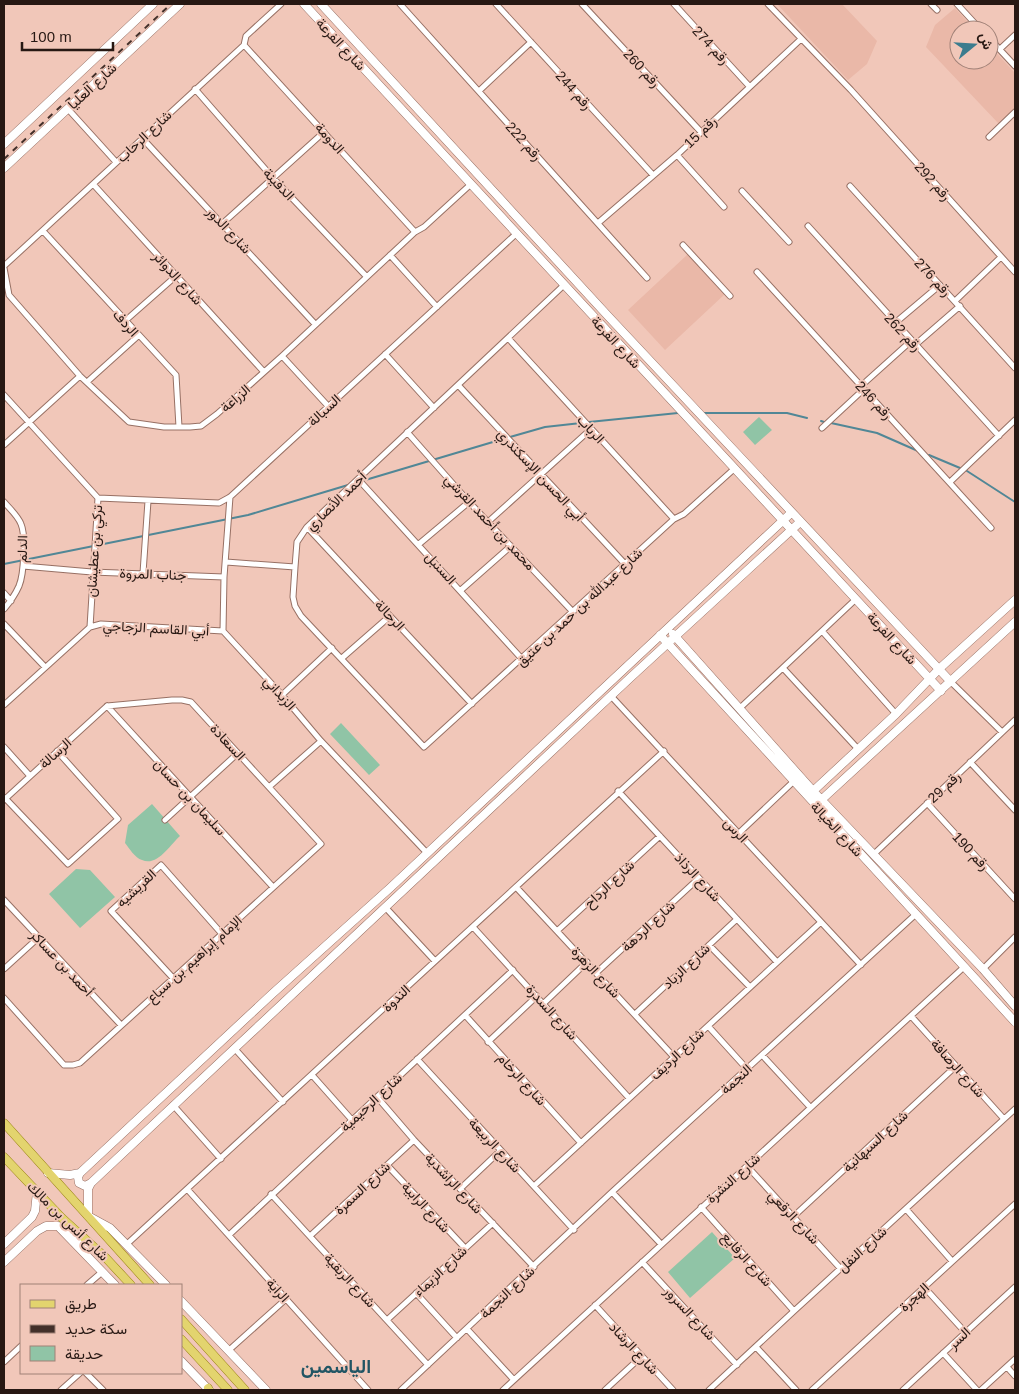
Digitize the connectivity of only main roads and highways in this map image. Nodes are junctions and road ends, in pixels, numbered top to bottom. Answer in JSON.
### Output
{"nodes":[{"id":1,"x":4,"y":1123,"type":"edge"},
{"id":2,"x":4,"y":1157,"type":"edge"},
{"id":3,"x":130,"y":1284,"type":"edge"},
{"id":4,"x":149,"y":1284,"type":"edge"},
{"id":5,"x":182,"y":1321,"type":"edge"},
{"id":6,"x":182,"y":1340,"type":"edge"},
{"id":7,"x":228,"y":1390,"type":"edge"},
{"id":8,"x":245,"y":1390,"type":"edge"}],
"edges":[{"from":1,"to":4,"type":"main road"},
{"from":2,"to":3,"type":"main road","name":"شارع أنس بن مالك"},
{"from":5,"to":8,"type":"main road"},
{"from":6,"to":7,"type":"main road"}]}
